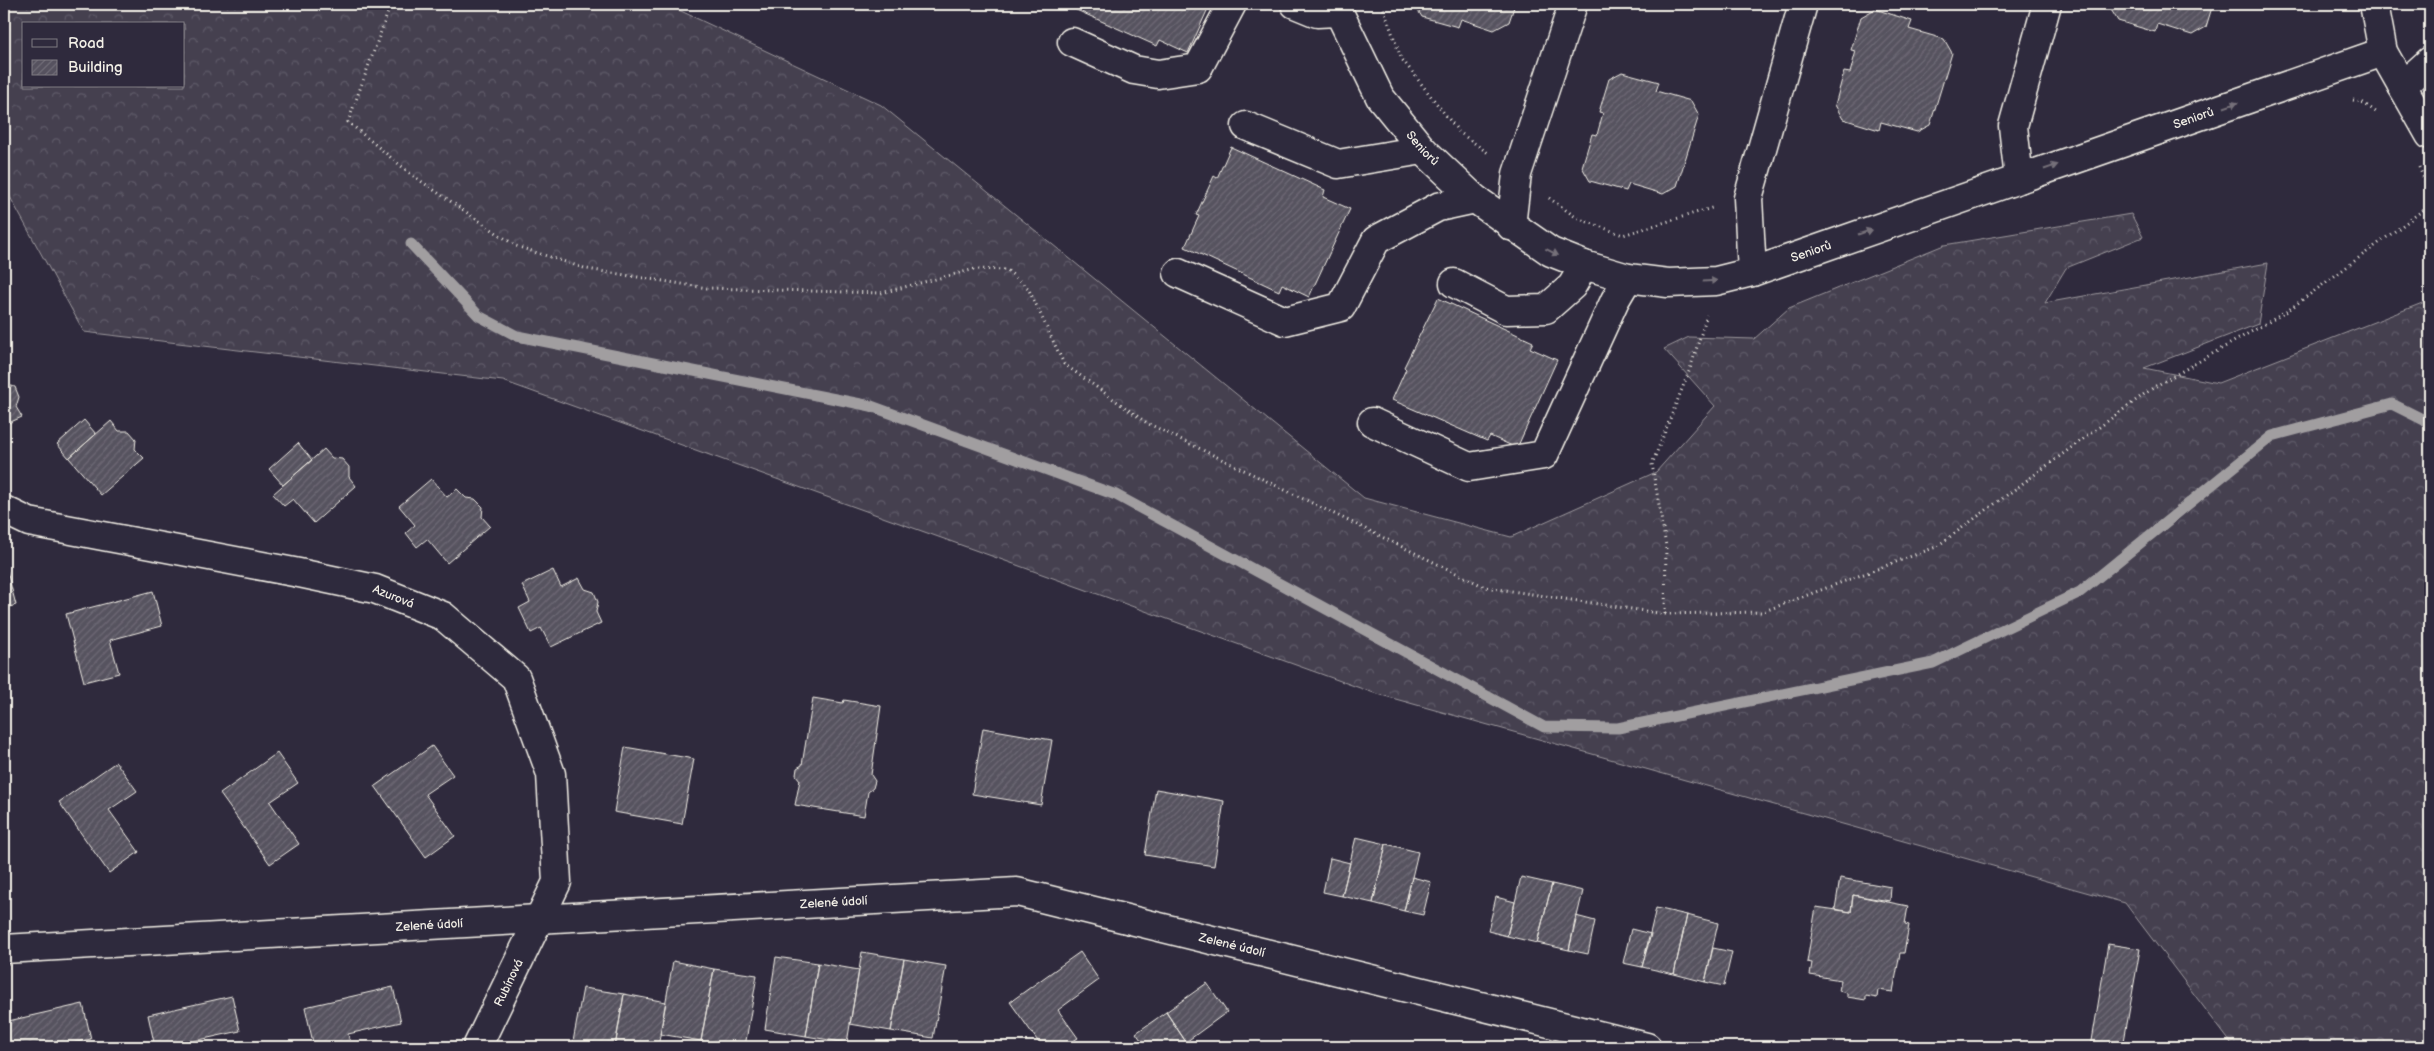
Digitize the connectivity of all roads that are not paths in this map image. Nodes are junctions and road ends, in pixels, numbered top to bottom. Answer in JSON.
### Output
{"nodes":[{"id":1,"x":1232,"y":4,"type":"edge"},
{"id":2,"x":1295,"y":4,"type":"edge"},
{"id":3,"x":1573,"y":4,"type":"edge"},
{"id":4,"x":1804,"y":4,"type":"edge"},
{"id":5,"x":2047,"y":4,"type":"edge"},
{"id":6,"x":2374,"y":4,"type":"edge"},
{"id":7,"x":1336,"y":8,"type":"edge"},
{"id":8,"x":1072,"y":42,"type":"dead end"},
{"id":9,"x":2384,"y":52,"type":"junction"},
{"id":10,"x":2430,"y":61,"type":"edge"},
{"id":11,"x":2402,"y":86,"type":"junction"},
{"id":12,"x":1246,"y":126,"type":"dead end"},
{"id":13,"x":2430,"y":135,"type":"edge"},
{"id":14,"x":1423,"y":150,"type":"junction"},
{"id":15,"x":2019,"y":178,"type":"junction"},
{"id":16,"x":1475,"y":199,"type":"junction"},
{"id":17,"x":1511,"y":226,"type":"junction"},
{"id":18,"x":1584,"y":265,"type":"junction"},
{"id":19,"x":1752,"y":272,"type":"junction"},
{"id":20,"x":1178,"y":273,"type":"dead end"},
{"id":21,"x":1628,"y":278,"type":"junction"},
{"id":22,"x":1454,"y":283,"type":"dead end"},
{"id":23,"x":1372,"y":422,"type":"dead end"},
{"id":24,"x":4,"y":510,"type":"edge"},
{"id":25,"x":541,"y":919,"type":"junction"},
{"id":26,"x":4,"y":949,"type":"edge"},
{"id":27,"x":477,"y":1047,"type":"edge"},
{"id":28,"x":1647,"y":1047,"type":"edge"}],
"edges":[{"from":1,"to":8,"type":"street"},
{"from":2,"to":7,"type":"street"},
{"from":3,"to":17,"type":"street"},
{"from":4,"to":19,"type":"street"},
{"from":5,"to":15,"type":"street"},
{"from":6,"to":9,"type":"street"},
{"from":7,"to":14,"type":"street","name":"Seniorů"},
{"from":9,"to":11,"type":"street"},
{"from":15,"to":9,"type":"street","name":"Seniorů","one_way":true},
{"from":10,"to":11,"type":"street"},
{"from":11,"to":13,"type":"street"},
{"from":12,"to":14,"type":"street"},
{"from":14,"to":16,"type":"street","name":"Seniorů"},
{"from":19,"to":15,"type":"street","name":"Seniorů","one_way":true},
{"from":16,"to":17,"type":"street","name":"Seniorů"},
{"from":16,"to":20,"type":"street"},
{"from":17,"to":18,"type":"street","name":"Seniorů","one_way":true},
{"from":18,"to":21,"type":"street","name":"Seniorů"},
{"from":18,"to":22,"type":"street"},
{"from":21,"to":19,"type":"street","name":"Seniorů","one_way":true},
{"from":21,"to":23,"type":"street"},
{"from":24,"to":25,"type":"street","name":"Azurová"},
{"from":25,"to":26,"type":"street","name":"Zelené údolí"},
{"from":25,"to":27,"type":"street","name":"Rubínová"},
{"from":25,"to":28,"type":"street","name":"Zelené údolí"}]}
